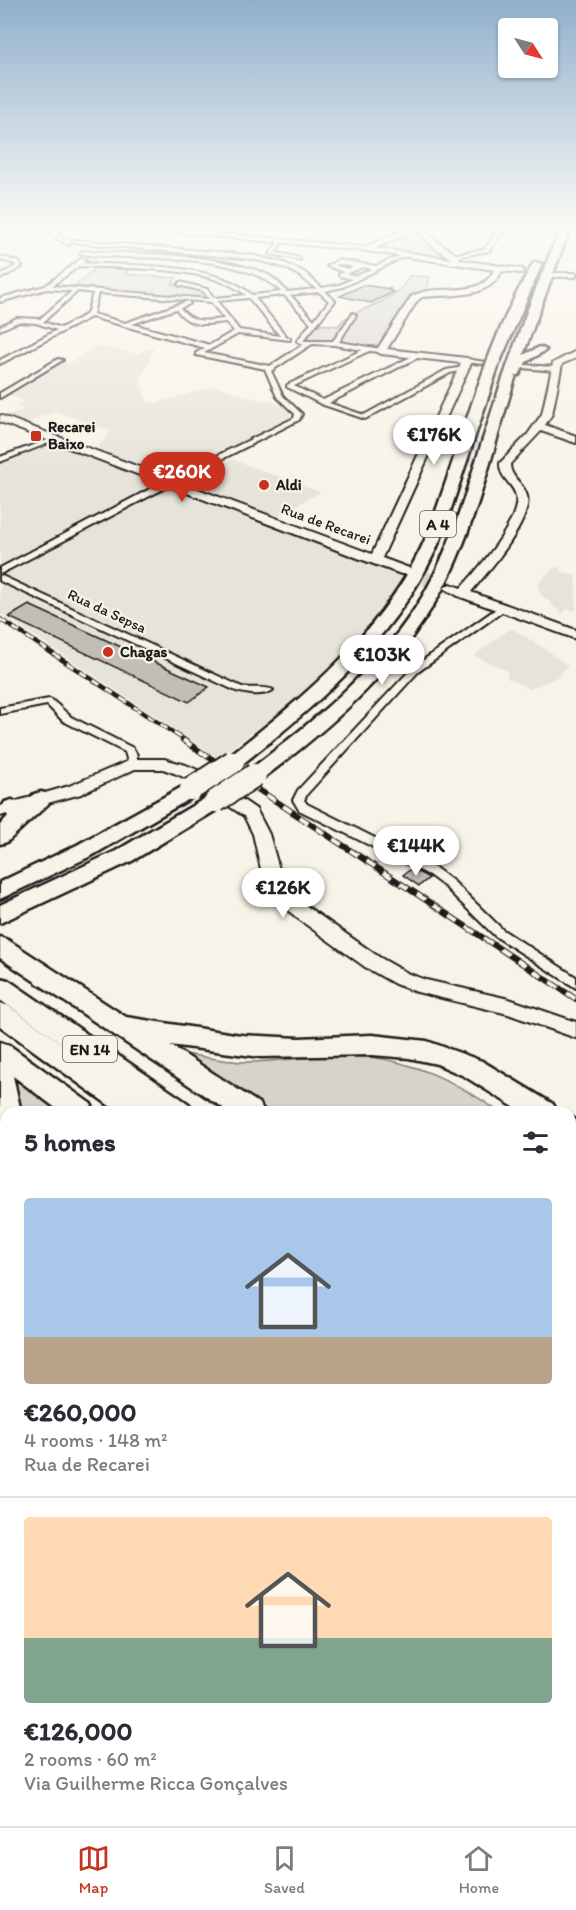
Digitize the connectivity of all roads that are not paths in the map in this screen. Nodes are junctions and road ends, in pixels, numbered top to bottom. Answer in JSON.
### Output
{"nodes":[{"id":1,"x":49,"y":313,"type":"edge"},
{"id":2,"x":156,"y":313,"type":"edge"},
{"id":3,"x":182,"y":313,"type":"edge"},
{"id":4,"x":222,"y":313,"type":"edge"},
{"id":5,"x":263,"y":313,"type":"edge"},
{"id":6,"x":305,"y":313,"type":"edge"},
{"id":7,"x":323,"y":313,"type":"edge"},
{"id":8,"x":405,"y":313,"type":"edge"},
{"id":9,"x":511,"y":313,"type":"edge"},
{"id":10,"x":533,"y":313,"type":"edge"},
{"id":11,"x":90,"y":315,"type":"joint"},
{"id":12,"x":353,"y":315,"type":"dead end"},
{"id":13,"x":227,"y":320,"type":"junction"},
{"id":14,"x":40,"y":321,"type":"junction"},
{"id":15,"x":315,"y":323,"type":"junction"},
{"id":16,"x":127,"y":324,"type":"junction"},
{"id":17,"x":0,"y":328,"type":"edge"},
{"id":18,"x":63,"y":330,"type":"junction"},
{"id":19,"x":237,"y":332,"type":"junction"},
{"id":20,"x":285,"y":339,"type":"junction"},
{"id":21,"x":300,"y":341,"type":"junction"},
{"id":22,"x":311,"y":342,"type":"junction"},
{"id":23,"x":335,"y":343,"type":"junction"},
{"id":24,"x":210,"y":347,"type":"junction"},
{"id":25,"x":368,"y":349,"type":"junction"},
{"id":26,"x":540,"y":350,"type":"dead end"},
{"id":27,"x":381,"y":351,"type":"junction"},
{"id":28,"x":576,"y":354,"type":"edge"},
{"id":29,"x":417,"y":356,"type":"junction"},
{"id":30,"x":60,"y":360,"type":"dead end"},
{"id":31,"x":0,"y":362,"type":"edge"},
{"id":32,"x":485,"y":363,"type":"junction"},
{"id":33,"x":465,"y":365,"type":"junction"},
{"id":34,"x":524,"y":366,"type":"tunnel mouth"},
{"id":35,"x":269,"y":368,"type":"junction"},
{"id":36,"x":555,"y":369,"type":"junction"},
{"id":37,"x":509,"y":377,"type":"junction"},
{"id":38,"x":0,"y":396,"type":"edge"},
{"id":39,"x":323,"y":403,"type":"junction"},
{"id":40,"x":547,"y":414,"type":"junction"},
{"id":41,"x":0,"y":418,"type":"edge"},
{"id":42,"x":535,"y":431,"type":"junction"},
{"id":43,"x":556,"y":431,"type":"junction"},
{"id":44,"x":576,"y":438,"type":"edge"},
{"id":45,"x":55,"y":439,"type":"junction"},
{"id":46,"x":0,"y":460,"type":"edge"},
{"id":47,"x":168,"y":483,"type":"junction"},
{"id":48,"x":375,"y":560,"type":"junction"},
{"id":49,"x":0,"y":571,"type":"edge"},
{"id":50,"x":405,"y":571,"type":"tunnel mouth"},
{"id":51,"x":0,"y":578,"type":"edge"},
{"id":52,"x":503,"y":607,"type":"junction"},
{"id":53,"x":576,"y":635,"type":"edge"},
{"id":54,"x":268,"y":690,"type":"dead end"},
{"id":55,"x":0,"y":711,"type":"edge"},
{"id":56,"x":133,"y":764,"type":"junction"},
{"id":57,"x":41,"y":799,"type":"joint"},
{"id":58,"x":6,"y":807,"type":"edge"},
{"id":59,"x":0,"y":837,"type":"edge"},
{"id":60,"x":0,"y":891,"type":"edge"},
{"id":61,"x":6,"y":913,"type":"edge"},
{"id":62,"x":0,"y":946,"type":"edge"},
{"id":63,"x":576,"y":983,"type":"edge"},
{"id":64,"x":0,"y":987,"type":"edge"},
{"id":65,"x":0,"y":1013,"type":"edge"},
{"id":66,"x":123,"y":1026,"type":"junction"},
{"id":67,"x":576,"y":1030,"type":"edge"},
{"id":68,"x":0,"y":1052,"type":"edge"},
{"id":69,"x":0,"y":1073,"type":"edge"},
{"id":70,"x":7,"y":1106,"type":"edge"},
{"id":71,"x":74,"y":1106,"type":"edge"},
{"id":72,"x":131,"y":1106,"type":"edge"},
{"id":73,"x":171,"y":1106,"type":"edge"},
{"id":74,"x":242,"y":1106,"type":"edge"},
{"id":75,"x":534,"y":1106,"type":"edge"}],
"edges":[{"from":1,"to":14,"type":"street"},
{"from":2,"to":16,"type":"street"},
{"from":3,"to":13,"type":"street"},
{"from":4,"to":13,"type":"street"},
{"from":5,"to":20,"type":"street"},
{"from":6,"to":15,"type":"street"},
{"from":7,"to":15,"type":"street"},
{"from":8,"to":27,"type":"street"},
{"from":9,"to":32,"type":"highway","number":"A 4"},
{"from":10,"to":37,"type":"highway","number":"A 4"},
{"from":11,"to":16,"type":"street"},
{"from":11,"to":18,"type":"street"},
{"from":12,"to":23,"type":"street"},
{"from":13,"to":19,"type":"street"},
{"from":14,"to":17,"type":"street"},
{"from":14,"to":18,"type":"street"},
{"from":15,"to":21,"type":"street"},
{"from":16,"to":24,"type":"street"},
{"from":18,"to":31,"type":"street"},
{"from":19,"to":20,"type":"street"},
{"from":19,"to":24,"type":"street"},
{"from":20,"to":21,"type":"street"},
{"from":21,"to":22,"type":"street"},
{"from":22,"to":23,"type":"street"},
{"from":22,"to":35,"type":"street"},
{"from":23,"to":25,"type":"street"},
{"from":24,"to":35,"type":"street"},
{"from":25,"to":27,"type":"street"},
{"from":25,"to":39,"type":"street"},
{"from":26,"to":37,"type":"highway"},
{"from":27,"to":29,"type":"street"},
{"from":28,"to":36,"type":"street"},
{"from":29,"to":33,"type":"street"},
{"from":29,"to":39,"type":"street"},
{"from":30,"to":38,"type":"street"},
{"from":32,"to":33,"type":"street"},
{"from":32,"to":60,"type":"highway","number":"A 4","bridge":true},
{"from":33,"to":39,"type":"street"},
{"from":33,"to":48,"type":"street"},
{"from":34,"to":36,"type":"street"},
{"from":35,"to":47,"type":"street"},
{"from":36,"to":40,"type":"street"},
{"from":37,"to":61,"type":"highway","number":"A 4","bridge":true},
{"from":40,"to":42,"type":"street"},
{"from":40,"to":43,"type":"street"},
{"from":41,"to":45,"type":"street","name":"Rua de Recarei"},
{"from":42,"to":43,"type":"street"},
{"from":42,"to":52,"type":"street"},
{"from":43,"to":44,"type":"street"},
{"from":45,"to":46,"type":"street"},
{"from":45,"to":47,"type":"street","name":"Rua de Recarei"},
{"from":47,"to":48,"type":"street","name":"Rua de Recarei"},
{"from":47,"to":49,"type":"street"},
{"from":48,"to":50,"type":"street","name":"Rua de Recarei"},
{"from":51,"to":54,"type":"street","name":"Rua da Sepsa"},
{"from":52,"to":53,"type":"street"},
{"from":52,"to":63,"type":"street"},
{"from":55,"to":56,"type":"street"},
{"from":56,"to":57,"type":"street"},
{"from":56,"to":67,"type":"street"},
{"from":57,"to":58,"type":"highway"},
{"from":58,"to":59,"type":"highway"},
{"from":62,"to":66,"type":"highway"},
{"from":64,"to":73,"type":"highway","number":"EN 14"},
{"from":65,"to":72,"type":"highway","number":"EN 14"},
{"from":66,"to":74,"type":"highway"},
{"from":66,"to":75,"type":"highway"},
{"from":68,"to":71,"type":"highway"},
{"from":69,"to":70,"type":"highway"}]}
